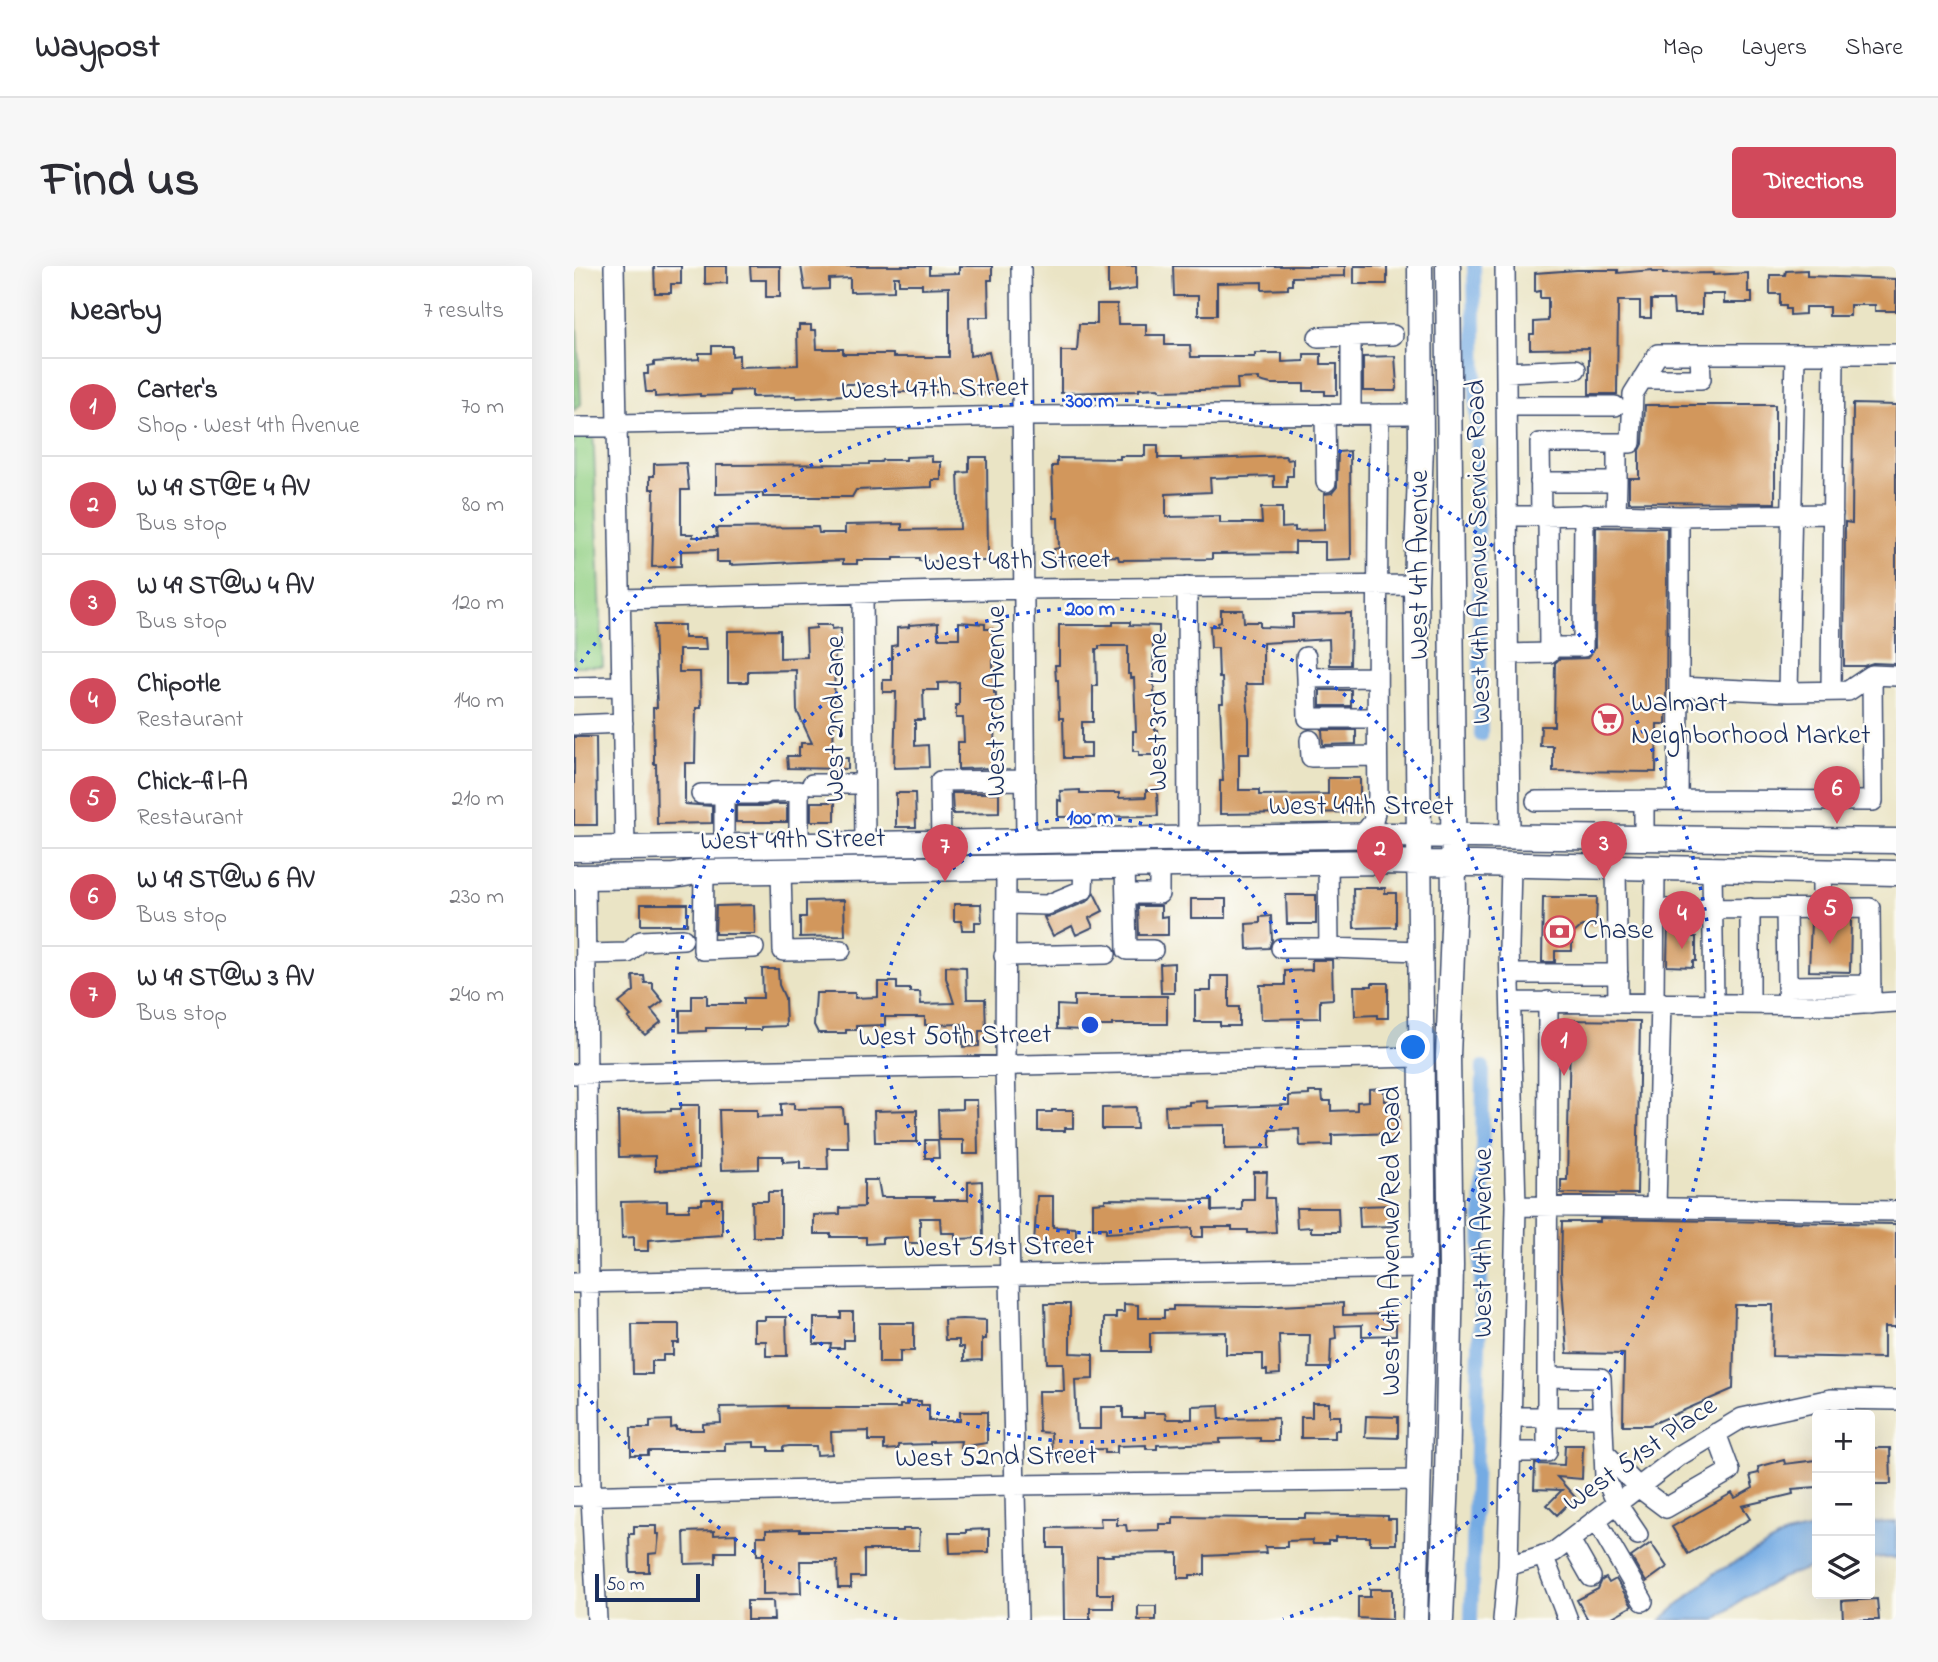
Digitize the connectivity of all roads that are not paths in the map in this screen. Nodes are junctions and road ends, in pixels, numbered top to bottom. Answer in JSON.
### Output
{"nodes":[{"id":1,"x":614,"y":266,"type":"edge"},
{"id":2,"x":1021,"y":266,"type":"edge"},
{"id":3,"x":1420,"y":266,"type":"edge"},
{"id":4,"x":1448,"y":266,"type":"edge"},
{"id":5,"x":1505,"y":266,"type":"edge"},
{"id":6,"x":1393,"y":335,"type":"dead end"},
{"id":7,"x":1351,"y":336,"type":"junction"},
{"id":8,"x":1318,"y":337,"type":"dead end"},
{"id":9,"x":1795,"y":354,"type":"junction"},
{"id":10,"x":1834,"y":354,"type":"junction"},
{"id":11,"x":1896,"y":354,"type":"edge"},
{"id":12,"x":1576,"y":369,"type":"dead end"},
{"id":13,"x":1506,"y":372,"type":"junction"},
{"id":14,"x":1506,"y":406,"type":"junction"},
{"id":15,"x":1615,"y":406,"type":"dead end"},
{"id":16,"x":1325,"y":414,"type":"junction"},
{"id":17,"x":1351,"y":414,"type":"junction"},
{"id":18,"x":1380,"y":414,"type":"junction"},
{"id":19,"x":1421,"y":414,"type":"junction"},
{"id":20,"x":1023,"y":416,"type":"junction"},
{"id":21,"x":617,"y":425,"type":"junction"},
{"id":22,"x":574,"y":427,"type":"edge"},
{"id":23,"x":1617,"y":443,"type":"junction"},
{"id":24,"x":1450,"y":449,"type":"junction"},
{"id":25,"x":1326,"y":482,"type":"dead end"},
{"id":26,"x":1541,"y":482,"type":"junction"},
{"id":27,"x":1617,"y":482,"type":"junction"},
{"id":28,"x":1584,"y":514,"type":"junction"},
{"id":29,"x":1616,"y":514,"type":"junction"},
{"id":30,"x":1792,"y":514,"type":"junction"},
{"id":31,"x":1833,"y":514,"type":"junction"},
{"id":32,"x":1507,"y":516,"type":"junction"},
{"id":33,"x":1544,"y":516,"type":"junction"},
{"id":34,"x":1679,"y":516,"type":"junction"},
{"id":35,"x":1416,"y":585,"type":"junction"},
{"id":36,"x":1377,"y":586,"type":"junction"},
{"id":37,"x":1187,"y":587,"type":"junction"},
{"id":38,"x":1025,"y":589,"type":"junction"},
{"id":39,"x":863,"y":594,"type":"junction"},
{"id":40,"x":619,"y":599,"type":"junction"},
{"id":41,"x":1548,"y":647,"type":"junction"},
{"id":42,"x":1509,"y":654,"type":"junction"},
{"id":43,"x":1306,"y":657,"type":"dead end"},
{"id":44,"x":1872,"y":675,"type":"junction"},
{"id":45,"x":1896,"y":676,"type":"edge"},
{"id":46,"x":1376,"y":677,"type":"junction"},
{"id":47,"x":1307,"y":678,"type":"junction"},
{"id":48,"x":621,"y":686,"type":"junction"},
{"id":49,"x":574,"y":687,"type":"edge"},
{"id":50,"x":1679,"y":687,"type":"junction"},
{"id":51,"x":1832,"y":691,"type":"junction"},
{"id":52,"x":1788,"y":692,"type":"junction"},
{"id":53,"x":1377,"y":718,"type":"junction"},
{"id":54,"x":623,"y":723,"type":"junction"},
{"id":55,"x":574,"y":725,"type":"edge"},
{"id":56,"x":1310,"y":740,"type":"dead end"},
{"id":57,"x":1377,"y":756,"type":"junction"},
{"id":58,"x":1026,"y":780,"type":"junction"},
{"id":59,"x":812,"y":784,"type":"dead end"},
{"id":60,"x":864,"y":784,"type":"junction"},
{"id":61,"x":701,"y":794,"type":"dead end"},
{"id":62,"x":724,"y":794,"type":"junction"},
{"id":63,"x":1536,"y":800,"type":"dead end"},
{"id":64,"x":1644,"y":800,"type":"junction"},
{"id":65,"x":1678,"y":800,"type":"junction"},
{"id":66,"x":1363,"y":835,"type":"junction"},
{"id":67,"x":1418,"y":835,"type":"junction"},
{"id":68,"x":1452,"y":836,"type":"junction"},
{"id":69,"x":1188,"y":838,"type":"junction"},
{"id":70,"x":1510,"y":838,"type":"junction"},
{"id":71,"x":1644,"y":839,"type":"junction"},
{"id":72,"x":1896,"y":841,"type":"edge"},
{"id":73,"x":1026,"y":842,"type":"junction"},
{"id":74,"x":1056,"y":842,"type":"junction"},
{"id":75,"x":969,"y":843,"type":"junction"},
{"id":76,"x":864,"y":844,"type":"junction"},
{"id":77,"x":941,"y":844,"type":"junction"},
{"id":78,"x":799,"y":846,"type":"junction"},
{"id":79,"x":724,"y":847,"type":"junction"},
{"id":80,"x":574,"y":849,"type":"edge"},
{"id":81,"x":625,"y":849,"type":"junction"},
{"id":82,"x":1328,"y":862,"type":"junction"},
{"id":83,"x":1418,"y":862,"type":"junction"},
{"id":84,"x":1453,"y":864,"type":"junction"},
{"id":85,"x":1125,"y":865,"type":"junction"},
{"id":86,"x":1159,"y":865,"type":"junction"},
{"id":87,"x":1084,"y":866,"type":"junction"},
{"id":88,"x":1511,"y":866,"type":"junction"},
{"id":89,"x":1006,"y":867,"type":"junction"},
{"id":90,"x":1616,"y":868,"type":"junction"},
{"id":91,"x":1655,"y":869,"type":"junction"},
{"id":92,"x":1712,"y":870,"type":"junction"},
{"id":93,"x":781,"y":871,"type":"junction"},
{"id":94,"x":700,"y":872,"type":"junction"},
{"id":95,"x":1822,"y":872,"type":"junction"},
{"id":96,"x":578,"y":873,"type":"edge"},
{"id":97,"x":1896,"y":873,"type":"edge"},
{"id":98,"x":1126,"y":894,"type":"junction"},
{"id":99,"x":1006,"y":904,"type":"junction"},
{"id":100,"x":1713,"y":908,"type":"junction"},
{"id":101,"x":1750,"y":908,"type":"junction"},
{"id":102,"x":1786,"y":908,"type":"junction"},
{"id":103,"x":1822,"y":908,"type":"junction"},
{"id":104,"x":1655,"y":909,"type":"junction"},
{"id":105,"x":683,"y":939,"type":"dead end"},
{"id":106,"x":582,"y":947,"type":"edge"},
{"id":107,"x":754,"y":948,"type":"dead end"},
{"id":108,"x":1281,"y":948,"type":"dead end"},
{"id":109,"x":1329,"y":948,"type":"junction"},
{"id":110,"x":841,"y":950,"type":"dead end"},
{"id":111,"x":1153,"y":950,"type":"dead end"},
{"id":112,"x":1420,"y":951,"type":"junction"},
{"id":113,"x":1106,"y":954,"type":"dead end"},
{"id":114,"x":1004,"y":956,"type":"junction"},
{"id":115,"x":1510,"y":974,"type":"junction"},
{"id":116,"x":1618,"y":974,"type":"junction"},
{"id":117,"x":1787,"y":995,"type":"junction"},
{"id":118,"x":1871,"y":995,"type":"junction"},
{"id":119,"x":1511,"y":1002,"type":"junction"},
{"id":120,"x":1548,"y":1002,"type":"junction"},
{"id":121,"x":1618,"y":1002,"type":"junction"},
{"id":122,"x":1657,"y":1002,"type":"junction"},
{"id":123,"x":1714,"y":1002,"type":"junction"},
{"id":124,"x":1896,"y":1002,"type":"edge"},
{"id":125,"x":1750,"y":1003,"type":"junction"},
{"id":126,"x":1422,"y":1057,"type":"junction"},
{"id":127,"x":1004,"y":1064,"type":"junction"},
{"id":128,"x":580,"y":1073,"type":"edge"},
{"id":129,"x":1516,"y":1206,"type":"junction"},
{"id":130,"x":1548,"y":1206,"type":"junction"},
{"id":131,"x":1656,"y":1207,"type":"junction"},
{"id":132,"x":1896,"y":1210,"type":"edge"},
{"id":133,"x":1424,"y":1268,"type":"junction"},
{"id":134,"x":1008,"y":1276,"type":"junction"},
{"id":135,"x":582,"y":1283,"type":"edge"},
{"id":136,"x":1547,"y":1377,"type":"junction"},
{"id":137,"x":1448,"y":1395,"type":"junction"},
{"id":138,"x":1896,"y":1400,"type":"edge"},
{"id":139,"x":1511,"y":1417,"type":"junction"},
{"id":140,"x":1547,"y":1417,"type":"junction"},
{"id":141,"x":1602,"y":1418,"type":"junction"},
{"id":142,"x":1716,"y":1433,"type":"junction"},
{"id":143,"x":1510,"y":1452,"type":"junction"},
{"id":144,"x":1604,"y":1452,"type":"junction"},
{"id":145,"x":1419,"y":1480,"type":"junction"},
{"id":146,"x":1013,"y":1485,"type":"junction"},
{"id":147,"x":1638,"y":1487,"type":"junction"},
{"id":148,"x":583,"y":1496,"type":"edge"},
{"id":149,"x":1617,"y":1504,"type":"junction"},
{"id":150,"x":1596,"y":1520,"type":"junction"},
{"id":151,"x":1638,"y":1535,"type":"dead end"},
{"id":152,"x":1570,"y":1540,"type":"junction"},
{"id":153,"x":1543,"y":1555,"type":"junction"},
{"id":154,"x":1508,"y":1566,"type":"junction"},
{"id":155,"x":1591,"y":1577,"type":"dead end"},
{"id":156,"x":1643,"y":1601,"type":"dead end"},
{"id":157,"x":597,"y":1620,"type":"edge"},
{"id":158,"x":1017,"y":1620,"type":"edge"},
{"id":159,"x":1415,"y":1620,"type":"edge"},
{"id":160,"x":1441,"y":1620,"type":"edge"},
{"id":161,"x":1503,"y":1620,"type":"edge"},
{"id":162,"x":1568,"y":1620,"type":"edge"}],
"edges":[{"from":1,"to":21,"type":"street"},
{"from":2,"to":20,"type":"street","name":"West 3rd Avenue"},
{"from":3,"to":19,"type":"main road","name":"West 4th Avenue"},
{"from":4,"to":24,"type":"main road","name":"West 4th Avenue"},
{"from":5,"to":13,"type":"street","name":"West 4th Avenue Service Road"},
{"from":6,"to":7,"type":"street"},
{"from":7,"to":8,"type":"street"},
{"from":7,"to":17,"type":"street"},
{"from":9,"to":10,"type":"street"},
{"from":9,"to":23,"type":"street"},
{"from":9,"to":30,"type":"street"},
{"from":10,"to":11,"type":"street"},
{"from":10,"to":31,"type":"street"},
{"from":12,"to":13,"type":"street"},
{"from":13,"to":14,"type":"street","name":"West 4th Avenue Service Road"},
{"from":14,"to":15,"type":"street"},
{"from":14,"to":32,"type":"street","name":"West 4th Avenue Service Road"},
{"from":16,"to":17,"type":"street","name":"West 47th Street"},
{"from":16,"to":20,"type":"street","name":"West 47th Street"},
{"from":16,"to":25,"type":"street"},
{"from":17,"to":18,"type":"street","name":"West 47th Street"},
{"from":18,"to":19,"type":"street","name":"West 47th Street"},
{"from":18,"to":36,"type":"street"},
{"from":19,"to":24,"type":"main road"},
{"from":19,"to":35,"type":"main road","name":"West 4th Avenue"},
{"from":20,"to":21,"type":"street","name":"West 47th Street"},
{"from":20,"to":38,"type":"street","name":"West 3rd Avenue"},
{"from":21,"to":22,"type":"street","name":"West 47th Street"},
{"from":21,"to":40,"type":"street"},
{"from":23,"to":26,"type":"street"},
{"from":23,"to":27,"type":"street"},
{"from":24,"to":68,"type":"main road","name":"West 4th Avenue"},
{"from":26,"to":27,"type":"street"},
{"from":26,"to":33,"type":"street"},
{"from":27,"to":29,"type":"street"},
{"from":28,"to":29,"type":"street"},
{"from":28,"to":33,"type":"street"},
{"from":28,"to":41,"type":"street"},
{"from":29,"to":34,"type":"street"},
{"from":30,"to":31,"type":"street"},
{"from":30,"to":34,"type":"street"},
{"from":30,"to":52,"type":"street"},
{"from":31,"to":51,"type":"street"},
{"from":32,"to":33,"type":"street"},
{"from":32,"to":42,"type":"street","name":"West 4th Avenue Service Road"},
{"from":33,"to":41,"type":"street"},
{"from":34,"to":50,"type":"street"},
{"from":35,"to":36,"type":"street","name":"West 48th Street"},
{"from":35,"to":67,"type":"main road","name":"West 4th Avenue"},
{"from":36,"to":37,"type":"street","name":"West 48th Street"},
{"from":36,"to":46,"type":"street"},
{"from":37,"to":38,"type":"street","name":"West 48th Street"},
{"from":37,"to":69,"type":"street","name":"West 3rd Lane"},
{"from":38,"to":39,"type":"street","name":"West 48th Street"},
{"from":38,"to":58,"type":"street","name":"West 3rd Avenue"},
{"from":39,"to":40,"type":"street","name":"West 48th Street"},
{"from":39,"to":60,"type":"street","name":"West 2nd Lane"},
{"from":40,"to":48,"type":"street"},
{"from":41,"to":42,"type":"street"},
{"from":42,"to":70,"type":"street","name":"West 4th Avenue Service Road"},
{"from":43,"to":47,"type":"street"},
{"from":44,"to":45,"type":"street"},
{"from":44,"to":51,"type":"street"},
{"from":44,"to":65,"type":"street"},
{"from":46,"to":47,"type":"street"},
{"from":46,"to":53,"type":"street"},
{"from":47,"to":53,"type":"street"},
{"from":48,"to":49,"type":"street"},
{"from":48,"to":54,"type":"street"},
{"from":50,"to":52,"type":"street"},
{"from":50,"to":65,"type":"street"},
{"from":51,"to":52,"type":"street"},
{"from":53,"to":57,"type":"street"},
{"from":54,"to":55,"type":"street"},
{"from":54,"to":81,"type":"street"},
{"from":56,"to":57,"type":"street"},
{"from":57,"to":66,"type":"street"},
{"from":58,"to":73,"type":"street","name":"West 3rd Avenue"},
{"from":58,"to":77,"type":"street"},
{"from":59,"to":60,"type":"street"},
{"from":60,"to":76,"type":"street","name":"West 2nd Lane"},
{"from":61,"to":62,"type":"street"},
{"from":62,"to":78,"type":"street"},
{"from":62,"to":79,"type":"street"},
{"from":63,"to":64,"type":"street"},
{"from":64,"to":65,"type":"street"},
{"from":64,"to":71,"type":"street"},
{"from":66,"to":67,"type":"main road","name":"West 49th Street"},
{"from":66,"to":69,"type":"main road","name":"West 49th Street"},
{"from":67,"to":68,"type":"main road","name":"West 49th Street"},
{"from":67,"to":83,"type":"main road","name":"West 4th Avenue"},
{"from":68,"to":70,"type":"main road","name":"West 49th Street"},
{"from":68,"to":84,"type":"main road","name":"West 4th Avenue"},
{"from":69,"to":74,"type":"main road","name":"West 49th Street"},
{"from":70,"to":71,"type":"main road","name":"West 49th Street"},
{"from":71,"to":72,"type":"main road","name":"West 49th Street"},
{"from":73,"to":74,"type":"main road","name":"West 49th Street"},
{"from":73,"to":75,"type":"main road","name":"West 49th Street"},
{"from":74,"to":89,"type":"main road"},
{"from":75,"to":77,"type":"main road","name":"West 49th Street"},
{"from":75,"to":89,"type":"main road"},
{"from":76,"to":77,"type":"main road","name":"West 49th Street"},
{"from":76,"to":78,"type":"main road","name":"West 49th Street"},
{"from":78,"to":79,"type":"main road","name":"West 49th Street"},
{"from":79,"to":81,"type":"main road","name":"West 49th Street"},
{"from":80,"to":81,"type":"main road","name":"West 49th Street"},
{"from":81,"to":94,"type":"main road"},
{"from":81,"to":96,"type":"main road"},
{"from":82,"to":83,"type":"main road","name":"West 49th Street"},
{"from":82,"to":86,"type":"main road","name":"West 49th Street"},
{"from":82,"to":109,"type":"street"},
{"from":83,"to":84,"type":"main road","name":"West 49th Street"},
{"from":83,"to":112,"type":"main road","name":"West 4th Avenue/Red Road"},
{"from":84,"to":88,"type":"main road","name":"West 49th Street"},
{"from":84,"to":137,"type":"main road","name":"West 4th Avenue/Red Road"},
{"from":85,"to":86,"type":"main road","name":"West 49th Street"},
{"from":85,"to":87,"type":"main road","name":"West 49th Street"},
{"from":85,"to":98,"type":"street"},
{"from":86,"to":98,"type":"street"},
{"from":87,"to":89,"type":"main road","name":"West 49th Street"},
{"from":87,"to":99,"type":"street"},
{"from":88,"to":90,"type":"main road","name":"West 49th Street"},
{"from":88,"to":115,"type":"street","name":"West 4th Avenue"},
{"from":89,"to":93,"type":"main road","name":"West 49th Street"},
{"from":89,"to":99,"type":"street"},
{"from":90,"to":91,"type":"main road","name":"West 49th Street"},
{"from":90,"to":116,"type":"street"},
{"from":91,"to":92,"type":"main road","name":"West 49th Street"},
{"from":91,"to":104,"type":"street"},
{"from":92,"to":95,"type":"main road","name":"West 49th Street"},
{"from":92,"to":100,"type":"street"},
{"from":93,"to":94,"type":"main road","name":"West 49th Street"},
{"from":93,"to":110,"type":"street"},
{"from":94,"to":96,"type":"main road","name":"West 49th Street"},
{"from":94,"to":107,"type":"street"},
{"from":95,"to":97,"type":"main road","name":"West 49th Street"},
{"from":95,"to":103,"type":"street"},
{"from":96,"to":106,"type":"street"},
{"from":98,"to":111,"type":"street"},
{"from":99,"to":114,"type":"street"},
{"from":100,"to":101,"type":"street"},
{"from":100,"to":104,"type":"street"},
{"from":100,"to":123,"type":"street"},
{"from":101,"to":102,"type":"street"},
{"from":101,"to":125,"type":"street"},
{"from":102,"to":103,"type":"street"},
{"from":102,"to":117,"type":"street"},
{"from":103,"to":118,"type":"street"},
{"from":104,"to":122,"type":"street"},
{"from":105,"to":106,"type":"street"},
{"from":106,"to":128,"type":"street"},
{"from":108,"to":109,"type":"street"},
{"from":109,"to":112,"type":"street"},
{"from":112,"to":126,"type":"main road","name":"West 4th Avenue/Red Road"},
{"from":113,"to":114,"type":"street"},
{"from":114,"to":127,"type":"street"},
{"from":115,"to":116,"type":"street"},
{"from":115,"to":119,"type":"street","name":"West 4th Avenue"},
{"from":116,"to":121,"type":"street"},
{"from":117,"to":118,"type":"street"},
{"from":117,"to":125,"type":"street"},
{"from":118,"to":124,"type":"street"},
{"from":119,"to":120,"type":"street"},
{"from":119,"to":129,"type":"street","name":"West 4th Avenue"},
{"from":120,"to":121,"type":"street"},
{"from":120,"to":130,"type":"street"},
{"from":121,"to":122,"type":"street"},
{"from":122,"to":123,"type":"street"},
{"from":122,"to":131,"type":"street"},
{"from":123,"to":125,"type":"street"},
{"from":126,"to":127,"type":"street","name":"West 50th Street"},
{"from":126,"to":133,"type":"main road","name":"West 4th Avenue/Red Road"},
{"from":127,"to":128,"type":"street","name":"West 50th Street"},
{"from":127,"to":134,"type":"street"},
{"from":128,"to":135,"type":"street"},
{"from":129,"to":130,"type":"street"},
{"from":129,"to":139,"type":"street","name":"West 4th Avenue"},
{"from":130,"to":131,"type":"street"},
{"from":130,"to":136,"type":"street"},
{"from":131,"to":132,"type":"street"},
{"from":133,"to":134,"type":"street","name":"West 51st Street"},
{"from":133,"to":137,"type":"main road"},
{"from":133,"to":145,"type":"main road","name":"West 4th Avenue/Red Road"},
{"from":134,"to":135,"type":"street","name":"West 51st Street"},
{"from":134,"to":146,"type":"street"},
{"from":135,"to":148,"type":"street"},
{"from":136,"to":140,"type":"street"},
{"from":136,"to":141,"type":"street"},
{"from":137,"to":160,"type":"main road","name":"West 4th Avenue/Red Road"},
{"from":138,"to":142,"type":"street","name":"West 51st Place"},
{"from":139,"to":140,"type":"street"},
{"from":139,"to":143,"type":"street","name":"West 4th Avenue"},
{"from":140,"to":141,"type":"street"},
{"from":140,"to":143,"type":"street"},
{"from":141,"to":144,"type":"street"},
{"from":142,"to":147,"type":"street","name":"West 51st Place"},
{"from":142,"to":147,"type":"street"},
{"from":143,"to":154,"type":"street","name":"West 4th Avenue"},
{"from":144,"to":147,"type":"street"},
{"from":144,"to":149,"type":"street"},
{"from":145,"to":146,"type":"street","name":"West 52nd Street"},
{"from":145,"to":159,"type":"main road","name":"West 4th Avenue/Red Road"},
{"from":146,"to":148,"type":"street","name":"West 52nd Street"},
{"from":146,"to":158,"type":"street"},
{"from":147,"to":149,"type":"street","name":"West 51st Place"},
{"from":148,"to":157,"type":"street"},
{"from":149,"to":150,"type":"street","name":"West 51st Place"},
{"from":149,"to":151,"type":"street"},
{"from":150,"to":152,"type":"street","name":"West 51st Place"},
{"from":150,"to":156,"type":"street"},
{"from":152,"to":153,"type":"street","name":"West 51st Place"},
{"from":152,"to":155,"type":"street"},
{"from":153,"to":154,"type":"street","name":"West 51st Place"},
{"from":153,"to":162,"type":"street"},
{"from":154,"to":161,"type":"street","name":"West 4th Avenue"}]}
